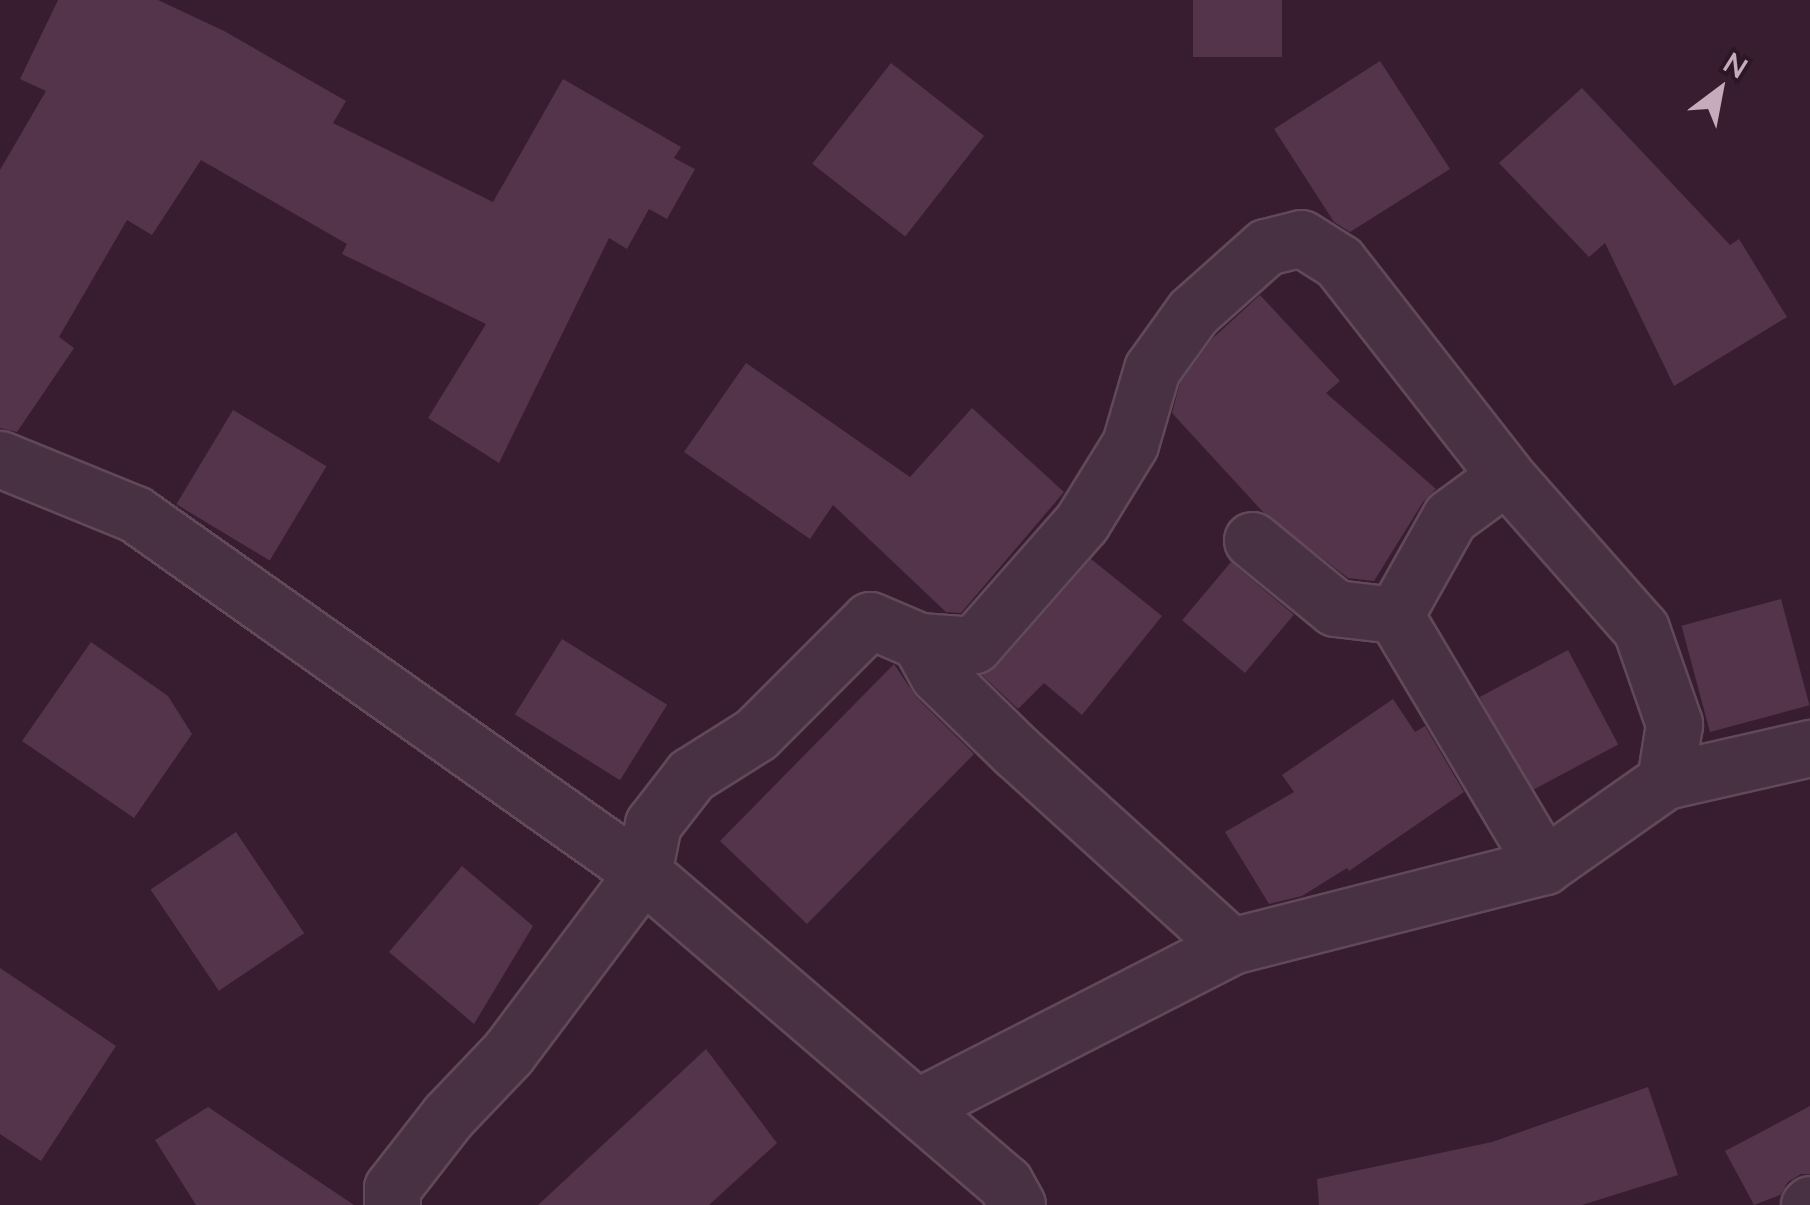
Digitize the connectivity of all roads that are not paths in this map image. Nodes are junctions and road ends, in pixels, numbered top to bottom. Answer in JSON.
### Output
{"nodes":[{"id":1,"x":0,"y":459,"type":"edge"},
{"id":2,"x":1506,"y":476,"type":"junction"},
{"id":3,"x":1252,"y":540,"type":"dead end"},
{"id":4,"x":1394,"y":615,"type":"junction"},
{"id":5,"x":919,"y":641,"type":"junction"},
{"id":6,"x":1810,"y":748,"type":"edge"},
{"id":7,"x":1665,"y":781,"type":"junction"},
{"id":8,"x":1544,"y":866,"type":"junction"},
{"id":9,"x":643,"y":873,"type":"junction"},
{"id":10,"x":1231,"y":946,"type":"junction"},
{"id":11,"x":917,"y":1107,"type":"junction"},
{"id":12,"x":392,"y":1205,"type":"edge"},
{"id":13,"x":1017,"y":1205,"type":"edge"}],
"edges":[{"from":1,"to":9,"type":"street"},
{"from":2,"to":4,"type":"street"},
{"from":2,"to":5,"type":"street"},
{"from":2,"to":7,"type":"street"},
{"from":3,"to":4,"type":"street"},
{"from":4,"to":8,"type":"street"},
{"from":5,"to":9,"type":"street"},
{"from":5,"to":10,"type":"street"},
{"from":6,"to":7,"type":"street"},
{"from":7,"to":8,"type":"street"},
{"from":8,"to":10,"type":"street"},
{"from":9,"to":11,"type":"street"},
{"from":9,"to":12,"type":"street"},
{"from":10,"to":11,"type":"street"},
{"from":11,"to":13,"type":"street"}]}
